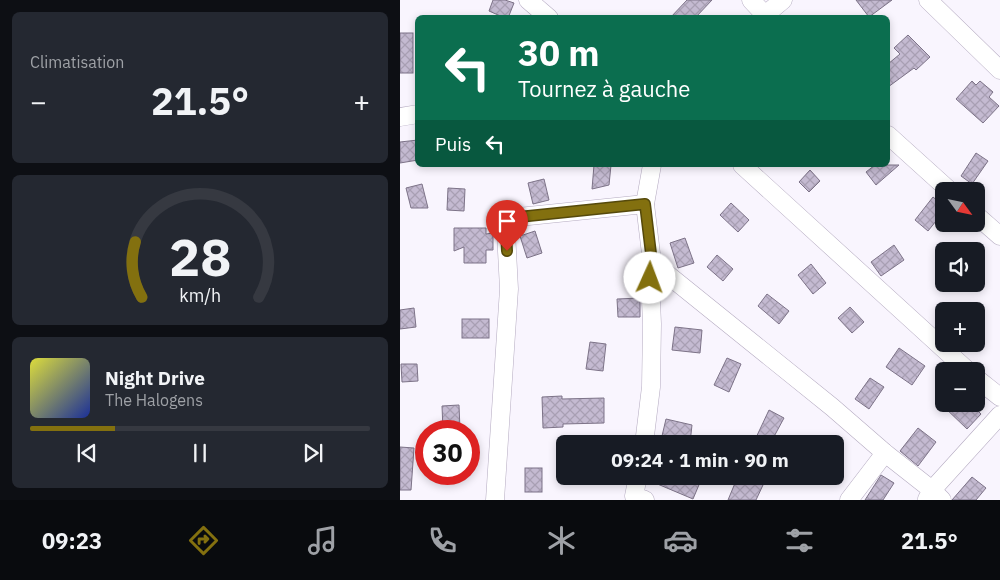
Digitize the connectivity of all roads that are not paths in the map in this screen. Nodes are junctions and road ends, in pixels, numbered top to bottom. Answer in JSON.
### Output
{"nodes":[{"id":1,"x":528,"y":0,"type":"edge"},
{"id":2,"x":751,"y":0,"type":"edge"},
{"id":3,"x":782,"y":0,"type":"edge"},
{"id":4,"x":928,"y":0,"type":"edge"},
{"id":5,"x":546,"y":15,"type":"edge"},
{"id":6,"x":763,"y":15,"type":"edge"},
{"id":7,"x":765,"y":15,"type":"edge"},
{"id":8,"x":1000,"y":70,"type":"edge"},
{"id":9,"x":415,"y":114,"type":"edge"},
{"id":10,"x":400,"y":117,"type":"edge"},
{"id":11,"x":890,"y":137,"type":"edge"},
{"id":12,"x":652,"y":167,"type":"edge"},
{"id":13,"x":744,"y":167,"type":"edge"},
{"id":14,"x":940,"y":182,"type":"edge"},
{"id":15,"x":645,"y":204,"type":"junction"},
{"id":16,"x":985,"y":223,"type":"edge"},
{"id":17,"x":1000,"y":236,"type":"edge"},
{"id":18,"x":652,"y":262,"type":"junction"},
{"id":19,"x":958,"y":362,"type":"edge"},
{"id":20,"x":985,"y":385,"type":"edge"},
{"id":21,"x":1000,"y":397,"type":"edge"},
{"id":22,"x":1000,"y":415,"type":"edge"},
{"id":23,"x":645,"y":435,"type":"edge"},
{"id":24,"x":885,"y":453,"type":"junction"},
{"id":25,"x":636,"y":485,"type":"edge"},
{"id":26,"x":933,"y":497,"type":"edge"},
{"id":27,"x":494,"y":500,"type":"edge"},
{"id":28,"x":645,"y":500,"type":"edge"},
{"id":29,"x":849,"y":500,"type":"edge"}],
"edges":[{"from":1,"to":5,"type":"street"},
{"from":2,"to":6,"type":"street"},
{"from":3,"to":7,"type":"street"},
{"from":4,"to":8,"type":"street"},
{"from":9,"to":10,"type":"street"},
{"from":11,"to":14,"type":"street"},
{"from":12,"to":15,"type":"street"},
{"from":13,"to":19,"type":"street"},
{"from":15,"to":18,"type":"street"},
{"from":15,"to":27,"type":"street"},
{"from":16,"to":17,"type":"street"},
{"from":18,"to":23,"type":"street"},
{"from":18,"to":24,"type":"street"},
{"from":20,"to":21,"type":"street"},
{"from":22,"to":26,"type":"street"},
{"from":24,"to":26,"type":"street"},
{"from":24,"to":29,"type":"street"},
{"from":25,"to":28,"type":"street"}]}
